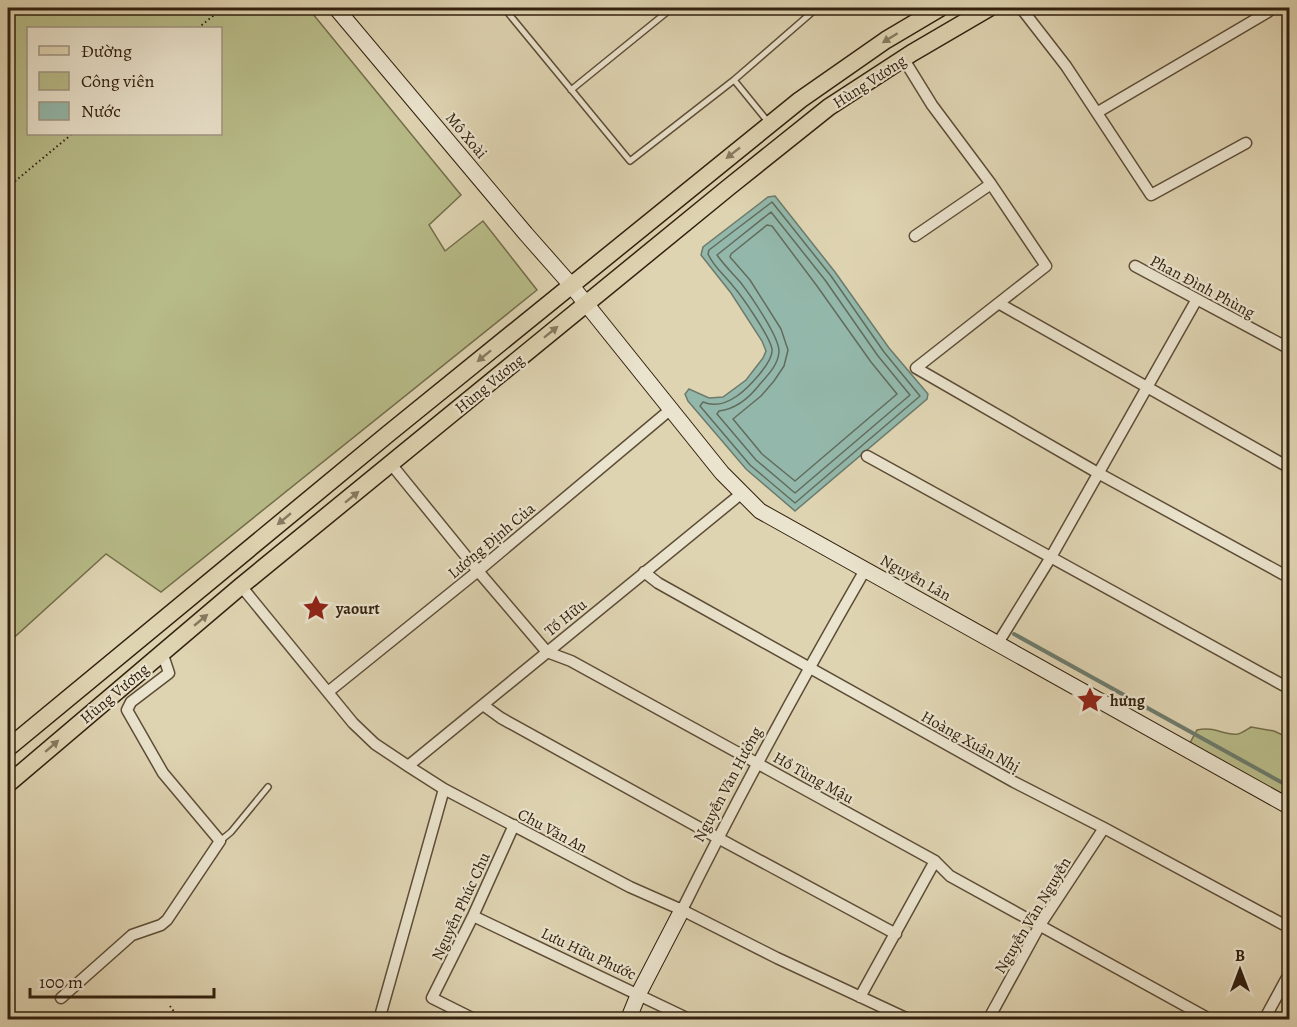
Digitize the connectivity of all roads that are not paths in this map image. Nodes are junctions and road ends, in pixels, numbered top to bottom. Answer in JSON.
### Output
{"nodes":[{"id":1,"x":336,"y":8,"type":"edge"},
{"id":2,"x":504,"y":8,"type":"edge"},
{"id":3,"x":672,"y":8,"type":"edge"},
{"id":4,"x":817,"y":8,"type":"edge"},
{"id":5,"x":940,"y":8,"type":"edge"},
{"id":6,"x":989,"y":8,"type":"edge"},
{"id":7,"x":1022,"y":8,"type":"edge"},
{"id":8,"x":1268,"y":12,"type":"dead end"},
{"id":9,"x":903,"y":58,"type":"junction"},
{"id":10,"x":734,"y":80,"type":"junction"},
{"id":11,"x":571,"y":90,"type":"junction"},
{"id":12,"x":1098,"y":112,"type":"junction"},
{"id":13,"x":770,"y":124,"type":"junction"},
{"id":14,"x":1246,"y":143,"type":"dead end"},
{"id":15,"x":991,"y":184,"type":"junction"},
{"id":16,"x":915,"y":236,"type":"dead end"},
{"id":17,"x":1135,"y":266,"type":"dead end"},
{"id":18,"x":572,"y":285,"type":"junction"},
{"id":19,"x":1197,"y":299,"type":"junction"},
{"id":20,"x":586,"y":304,"type":"junction"},
{"id":21,"x":1000,"y":304,"type":"junction"},
{"id":22,"x":1290,"y":349,"type":"edge"},
{"id":23,"x":1147,"y":387,"type":"junction"},
{"id":24,"x":671,"y":409,"type":"junction"},
{"id":25,"x":867,"y":456,"type":"dead end"},
{"id":26,"x":391,"y":464,"type":"junction"},
{"id":27,"x":1290,"y":468,"type":"edge"},
{"id":28,"x":1098,"y":473,"type":"junction"},
{"id":29,"x":742,"y":493,"type":"junction"},
{"id":30,"x":1051,"y":557,"type":"junction"},
{"id":31,"x":865,"y":570,"type":"junction"},
{"id":32,"x":478,"y":571,"type":"junction"},
{"id":33,"x":644,"y":572,"type":"junction"},
{"id":34,"x":1290,"y":578,"type":"edge"},
{"id":35,"x":241,"y":586,"type":"junction"},
{"id":36,"x":998,"y":643,"type":"junction"},
{"id":37,"x":162,"y":652,"type":"junction"},
{"id":38,"x":547,"y":652,"type":"junction"},
{"id":39,"x":809,"y":668,"type":"junction"},
{"id":40,"x":1290,"y":689,"type":"edge"},
{"id":41,"x":328,"y":693,"type":"junction"},
{"id":42,"x":483,"y":705,"type":"junction"},
{"id":43,"x":8,"y":748,"type":"edge"},
{"id":44,"x":758,"y":763,"type":"junction"},
{"id":45,"x":408,"y":766,"type":"junction"},
{"id":46,"x":8,"y":784,"type":"edge"},
{"id":47,"x":268,"y":787,"type":"dead end"},
{"id":48,"x":444,"y":789,"type":"junction"},
{"id":49,"x":1290,"y":807,"type":"edge"},
{"id":50,"x":514,"y":825,"type":"junction"},
{"id":51,"x":1104,"y":828,"type":"junction"},
{"id":52,"x":718,"y":838,"type":"junction"},
{"id":53,"x":220,"y":841,"type":"junction"},
{"id":54,"x":935,"y":861,"type":"junction"},
{"id":55,"x":682,"y":910,"type":"junction"},
{"id":56,"x":474,"y":916,"type":"junction"},
{"id":57,"x":1040,"y":926,"type":"junction"},
{"id":58,"x":1290,"y":928,"type":"edge"},
{"id":59,"x":896,"y":934,"type":"junction"},
{"id":60,"x":1290,"y":972,"type":"edge"},
{"id":61,"x":639,"y":993,"type":"junction"},
{"id":62,"x":860,"y":997,"type":"junction"},
{"id":63,"x":61,"y":998,"type":"dead end"},
{"id":64,"x":379,"y":1020,"type":"edge"},
{"id":65,"x":476,"y":1020,"type":"edge"},
{"id":66,"x":628,"y":1020,"type":"edge"},
{"id":67,"x":691,"y":1020,"type":"edge"},
{"id":68,"x":910,"y":1020,"type":"edge"},
{"id":69,"x":988,"y":1020,"type":"edge"},
{"id":70,"x":1211,"y":1020,"type":"edge"},
{"id":71,"x":1264,"y":1020,"type":"edge"}],
"edges":[{"from":1,"to":18,"type":"street","name":"Mô Xoài"},
{"from":2,"to":11,"type":"lane"},
{"from":3,"to":11,"type":"lane"},
{"from":4,"to":10,"type":"lane"},
{"from":5,"to":13,"type":"main road","name":"Hùng Vương","one_way":true},
{"from":6,"to":9,"type":"main road","name":"Hùng Vương"},
{"from":7,"to":12,"type":"street"},
{"from":8,"to":12,"type":"street"},
{"from":9,"to":15,"type":"street"},
{"from":9,"to":20,"type":"main road","name":"Hùng Vương"},
{"from":10,"to":11,"type":"lane"},
{"from":10,"to":13,"type":"lane"},
{"from":12,"to":14,"type":"street"},
{"from":13,"to":18,"type":"main road","name":"Hùng Vương","one_way":true},
{"from":15,"to":16,"type":"street"},
{"from":15,"to":21,"type":"street"},
{"from":17,"to":19,"type":"street","name":"Phan Đình Phùng"},
{"from":18,"to":20,"type":"street","name":"Mô Xoài"},
{"from":18,"to":43,"type":"main road","name":"Hùng Vương","one_way":true},
{"from":19,"to":22,"type":"street","name":"Phan Đình Phùng"},
{"from":19,"to":23,"type":"street"},
{"from":20,"to":24,"type":"street","name":"Nguyễn Lân"},
{"from":26,"to":20,"type":"main road","name":"Hùng Vương","one_way":true},
{"from":21,"to":23,"type":"street"},
{"from":21,"to":28,"type":"street"},
{"from":23,"to":27,"type":"street"},
{"from":23,"to":28,"type":"street"},
{"from":24,"to":29,"type":"street","name":"Nguyễn Lân"},
{"from":24,"to":32,"type":"street","name":"Lương Định Của"},
{"from":25,"to":30,"type":"street"},
{"from":26,"to":32,"type":"street","name":"Hồ Tùng Mậu"},
{"from":35,"to":26,"type":"main road","name":"Hùng Vương","one_way":true},
{"from":28,"to":30,"type":"street"},
{"from":28,"to":34,"type":"street"},
{"from":29,"to":31,"type":"street","name":"Nguyễn Lân"},
{"from":29,"to":33,"type":"street","name":"Tố Hữu"},
{"from":30,"to":36,"type":"street"},
{"from":30,"to":40,"type":"street"},
{"from":31,"to":36,"type":"street","name":"Nguyễn Lân"},
{"from":31,"to":39,"type":"street","name":"Nguyễn Văn Hưởng"},
{"from":32,"to":38,"type":"street","name":"Hồ Tùng Mậu"},
{"from":32,"to":41,"type":"street","name":"Lương Định Của"},
{"from":33,"to":38,"type":"street","name":"Tố Hữu"},
{"from":33,"to":39,"type":"street","name":"Hoàng Xuân Nhị"},
{"from":37,"to":35,"type":"main road","name":"Hùng Vương","one_way":true},
{"from":35,"to":41,"type":"street","name":"Chu Văn An"},
{"from":36,"to":49,"type":"street","name":"Nguyễn Lân"},
{"from":46,"to":37,"type":"main road","name":"Hùng Vương","one_way":true},
{"from":37,"to":53,"type":"street"},
{"from":38,"to":42,"type":"street","name":"Tố Hữu"},
{"from":38,"to":44,"type":"street","name":"Hồ Tùng Mậu"},
{"from":39,"to":44,"type":"street","name":"Nguyễn Văn Hưởng"},
{"from":39,"to":51,"type":"street","name":"Hoàng Xuân Nhị"},
{"from":41,"to":45,"type":"street","name":"Chu Văn An"},
{"from":42,"to":45,"type":"street","name":"Tố Hữu"},
{"from":42,"to":52,"type":"street"},
{"from":44,"to":52,"type":"street","name":"Nguyễn Văn Hưởng"},
{"from":44,"to":54,"type":"street","name":"Hồ Tùng Mậu"},
{"from":45,"to":48,"type":"street","name":"Chu Văn An"},
{"from":47,"to":53,"type":"lane"},
{"from":48,"to":50,"type":"street","name":"Chu Văn An"},
{"from":48,"to":64,"type":"street"},
{"from":50,"to":55,"type":"street","name":"Chu Văn An"},
{"from":50,"to":56,"type":"street","name":"Nguyễn Phúc Chu"},
{"from":51,"to":57,"type":"street","name":"Nguyễn Văn Nguyễn"},
{"from":51,"to":58,"type":"street","name":"Hoàng Xuân Nhị"},
{"from":52,"to":55,"type":"street","name":"Nguyễn Văn Hưởng"},
{"from":52,"to":59,"type":"street"},
{"from":53,"to":63,"type":"street"},
{"from":54,"to":57,"type":"street","name":"Hồ Tùng Mậu"},
{"from":54,"to":59,"type":"street"},
{"from":55,"to":61,"type":"street","name":"Nguyễn Văn Hưởng"},
{"from":55,"to":62,"type":"street","name":"Chu Văn An"},
{"from":56,"to":61,"type":"street","name":"Lưu Hữu Phước"},
{"from":56,"to":65,"type":"street","name":"Nguyễn Phúc Chu"},
{"from":57,"to":69,"type":"street","name":"Nguyễn Văn Nguyễn"},
{"from":57,"to":70,"type":"street","name":"Hồ Tùng Mậu"},
{"from":59,"to":62,"type":"street"},
{"from":60,"to":71,"type":"street"},
{"from":61,"to":66,"type":"street","name":"Nguyễn Văn Hưởng"},
{"from":61,"to":67,"type":"street","name":"Lưu Hữu Phước"},
{"from":62,"to":68,"type":"street","name":"Chu Văn An"}]}
